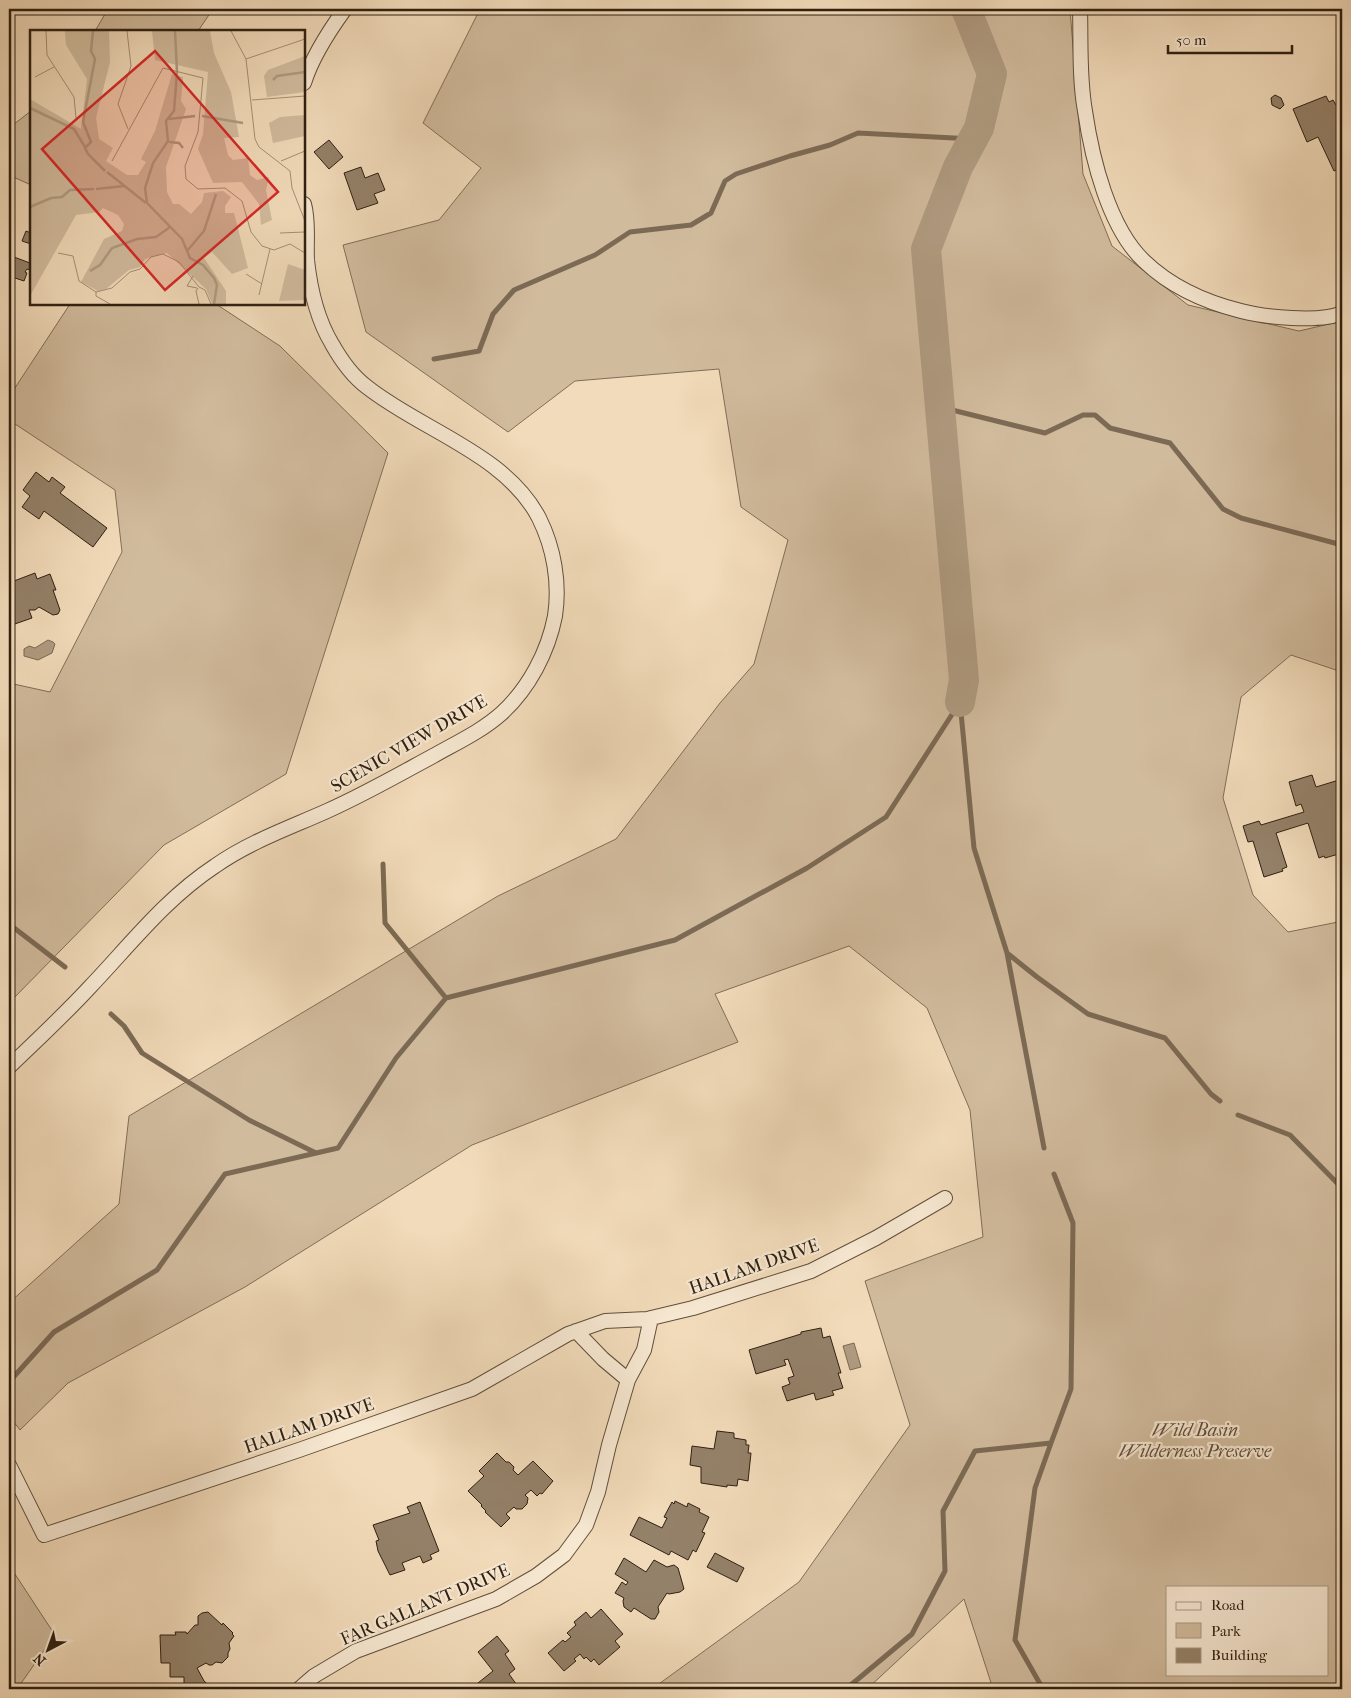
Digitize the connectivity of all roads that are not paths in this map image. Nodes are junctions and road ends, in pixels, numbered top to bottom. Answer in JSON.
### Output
{"nodes":[{"id":1,"x":345,"y":9,"type":"edge"},
{"id":2,"x":1080,"y":9,"type":"edge"},
{"id":3,"x":305,"y":79,"type":"edge"},
{"id":4,"x":305,"y":208,"type":"edge"},
{"id":5,"x":1342,"y":313,"type":"edge"},
{"id":6,"x":9,"y":1067,"type":"edge"},
{"id":7,"x":945,"y":1198,"type":"dead end"},
{"id":8,"x":651,"y":1318,"type":"junction"},
{"id":9,"x":576,"y":1331,"type":"junction"},
{"id":10,"x":628,"y":1380,"type":"junction"},
{"id":11,"x":9,"y":1465,"type":"edge"},
{"id":12,"x":299,"y":1689,"type":"edge"}],
"edges":[{"from":1,"to":3,"type":"street"},
{"from":2,"to":5,"type":"street"},
{"from":4,"to":6,"type":"street","name":"SCENIC VIEW DRIVE"},
{"from":7,"to":8,"type":"street","name":"HALLAM DRIVE"},
{"from":8,"to":9,"type":"street","name":"HALLAM DRIVE"},
{"from":8,"to":10,"type":"street"},
{"from":9,"to":10,"type":"street"},
{"from":9,"to":11,"type":"street","name":"HALLAM DRIVE"},
{"from":10,"to":12,"type":"street","name":"FAR GALLANT DRIVE"}]}
